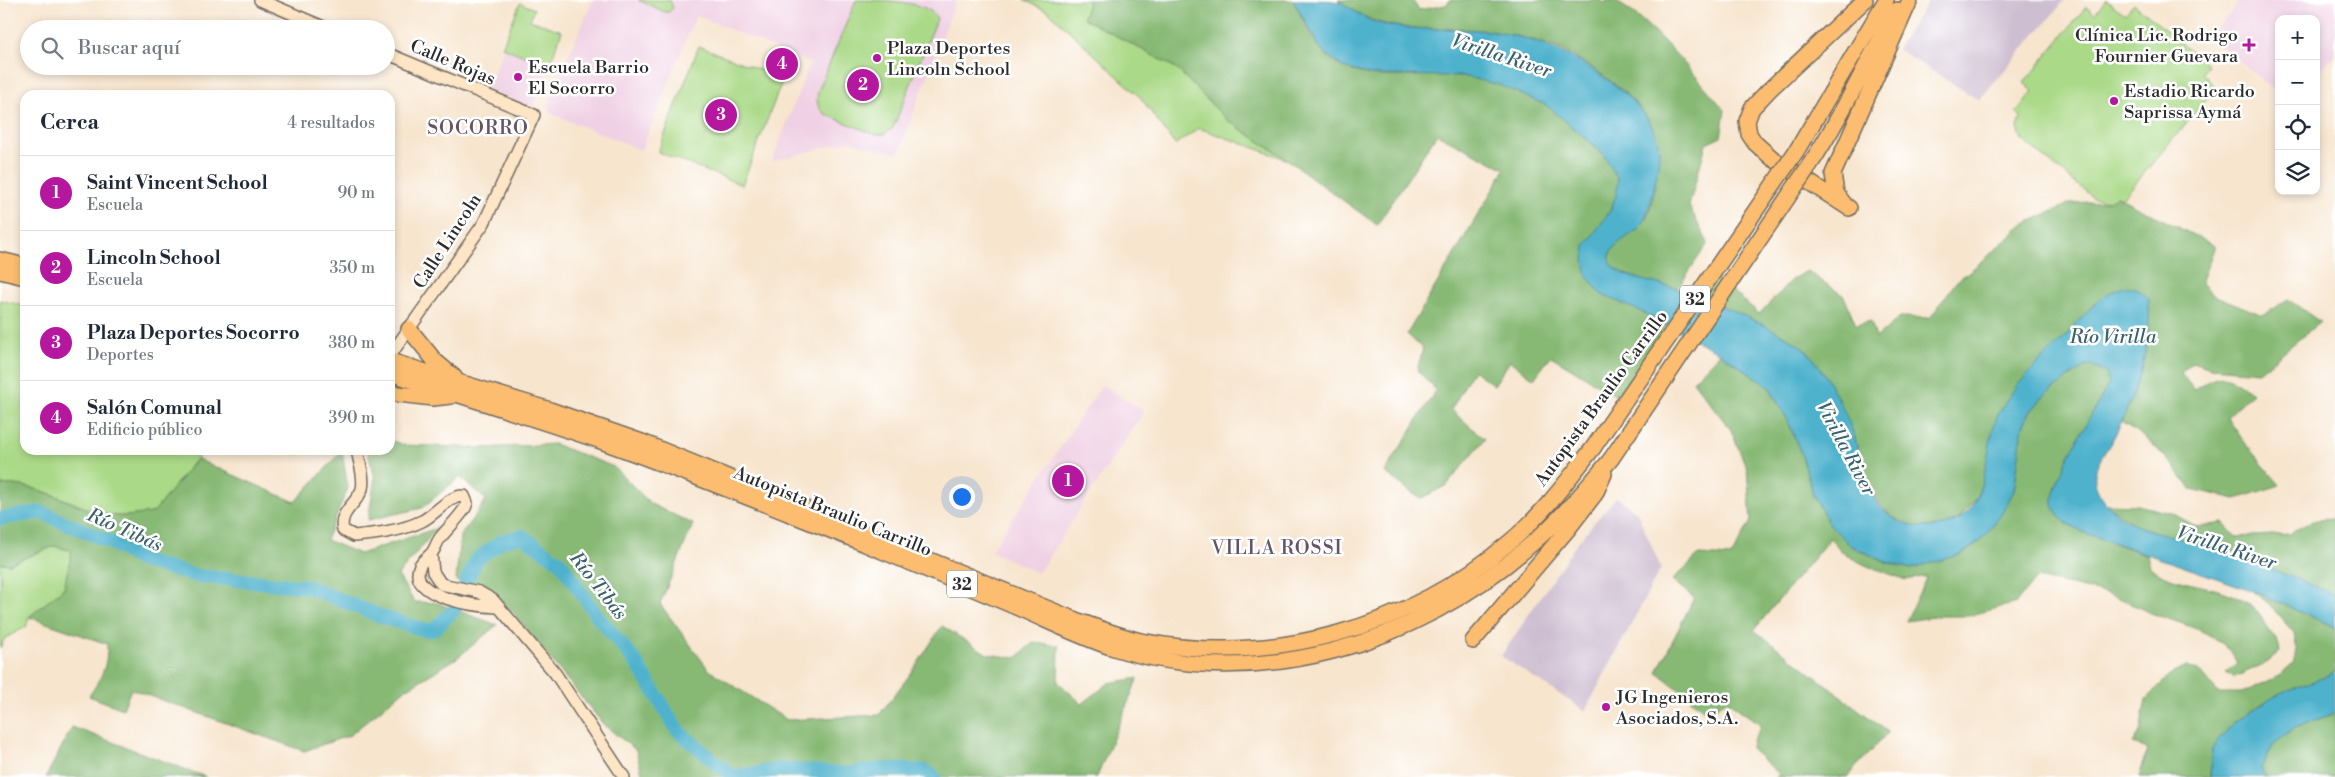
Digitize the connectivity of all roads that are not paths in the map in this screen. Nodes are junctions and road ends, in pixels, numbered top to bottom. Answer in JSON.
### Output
{"nodes":[{"id":1,"x":260,"y":0,"type":"edge"},
{"id":2,"x":1865,"y":0,"type":"edge"},
{"id":3,"x":1886,"y":0,"type":"edge"},
{"id":4,"x":1904,"y":0,"type":"edge"},
{"id":5,"x":1910,"y":0,"type":"edge"},
{"id":6,"x":307,"y":20,"type":"edge"},
{"id":7,"x":395,"y":57,"type":"edge"},
{"id":8,"x":534,"y":114,"type":"joint"},
{"id":9,"x":1833,"y":174,"type":"junction"},
{"id":10,"x":1797,"y":176,"type":"junction"},
{"id":11,"x":0,"y":260,"type":"edge"},
{"id":12,"x":20,"y":265,"type":"edge"},
{"id":13,"x":0,"y":271,"type":"edge"},
{"id":14,"x":20,"y":276,"type":"edge"},
{"id":15,"x":409,"y":330,"type":"junction"},
{"id":16,"x":395,"y":351,"type":"edge"},
{"id":17,"x":395,"y":357,"type":"edge"},
{"id":18,"x":395,"y":375,"type":"edge"},
{"id":19,"x":460,"y":389,"type":"junction"},
{"id":20,"x":395,"y":394,"type":"edge"},
{"id":21,"x":358,"y":455,"type":"edge"},
{"id":22,"x":1610,"y":458,"type":"junction"},
{"id":23,"x":445,"y":591,"type":"junction"},
{"id":24,"x":497,"y":607,"type":"junction"},
{"id":25,"x":1473,"y":641,"type":"dead end"},
{"id":26,"x":624,"y":777,"type":"edge"}],
"edges":[{"from":1,"to":6,"type":"street"},
{"from":2,"to":10,"type":"highway"},
{"from":3,"to":19,"type":"highway","name":"Autopista Braulio Carrillo","number":"32","bridge":true},
{"from":4,"to":22,"type":"highway","name":"Autopista Braulio Carrillo","number":"32","bridge":true},
{"from":5,"to":9,"type":"highway"},
{"from":7,"to":8,"type":"street","name":"Calle Rojas"},
{"from":8,"to":15,"type":"street","name":"Calle Lincoln"},
{"from":9,"to":10,"type":"highway"},
{"from":9,"to":10,"type":"highway"},
{"from":11,"to":12,"type":"highway"},
{"from":13,"to":14,"type":"highway"},
{"from":15,"to":16,"type":"street","name":"Calle Lincoln"},
{"from":15,"to":19,"type":"highway"},
{"from":17,"to":19,"type":"highway","name":"Autopista Braulio Carrillo","number":"32"},
{"from":18,"to":19,"type":"highway","name":"Autopista Braulio Carrillo","number":"32"},
{"from":19,"to":20,"type":"highway"},
{"from":19,"to":22,"type":"highway","name":"Autopista Braulio Carrillo","number":"32"},
{"from":21,"to":23,"type":"street"},
{"from":22,"to":25,"type":"highway"},
{"from":23,"to":24,"type":"street"},
{"from":23,"to":24,"type":"street"},
{"from":24,"to":26,"type":"street"}]}
